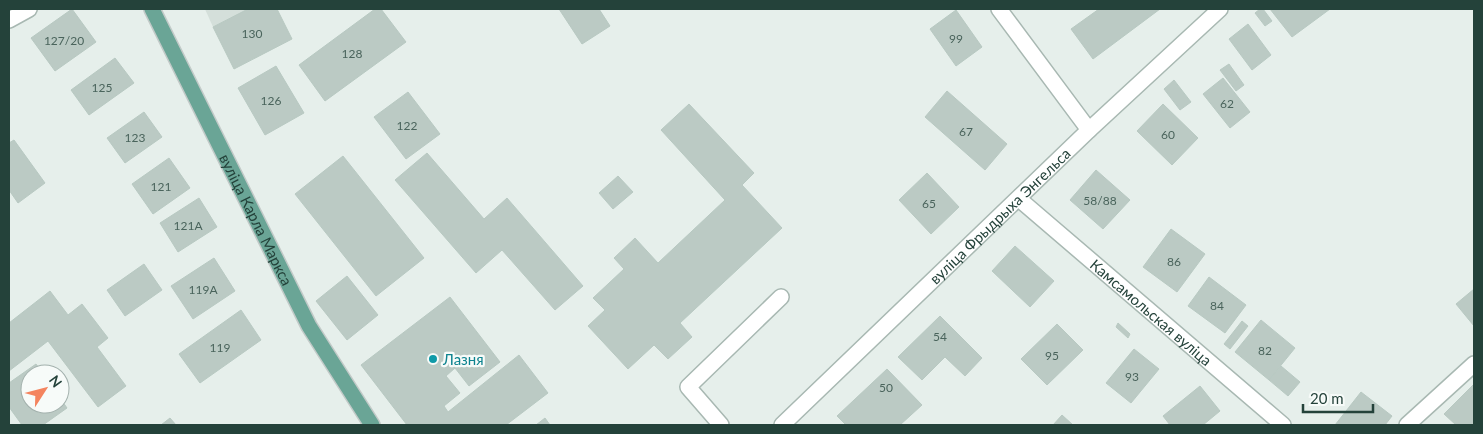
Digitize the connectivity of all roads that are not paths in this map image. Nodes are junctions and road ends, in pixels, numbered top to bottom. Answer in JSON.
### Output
{"nodes":[{"id":1,"x":29,"y":9,"type":"edge"},
{"id":2,"x":152,"y":9,"type":"edge"},
{"id":3,"x":999,"y":9,"type":"edge"},
{"id":4,"x":1220,"y":9,"type":"edge"},
{"id":5,"x":9,"y":20,"type":"edge"},
{"id":6,"x":1089,"y":130,"type":"junction"},
{"id":7,"x":1019,"y":199,"type":"junction"},
{"id":8,"x":780,"y":297,"type":"dead end"},
{"id":9,"x":1474,"y":364,"type":"edge"},
{"id":10,"x":372,"y":425,"type":"edge"},
{"id":11,"x":721,"y":425,"type":"edge"},
{"id":12,"x":782,"y":425,"type":"edge"},
{"id":13,"x":1283,"y":425,"type":"edge"},
{"id":14,"x":1407,"y":425,"type":"edge"}],
"edges":[{"from":1,"to":5,"type":"street"},
{"from":2,"to":10,"type":"main road","name":"вуліца Карла Маркса"},
{"from":3,"to":6,"type":"street"},
{"from":4,"to":6,"type":"street","name":"вуліца Фрыдрыха Энгельса"},
{"from":6,"to":7,"type":"street","name":"вуліца Фрыдрыха Энгельса"},
{"from":7,"to":12,"type":"street","name":"вуліца Фрыдрыха Энгельса"},
{"from":7,"to":13,"type":"street","name":"Камсамольская вуліца"},
{"from":8,"to":11,"type":"street"},
{"from":9,"to":14,"type":"street"}]}
